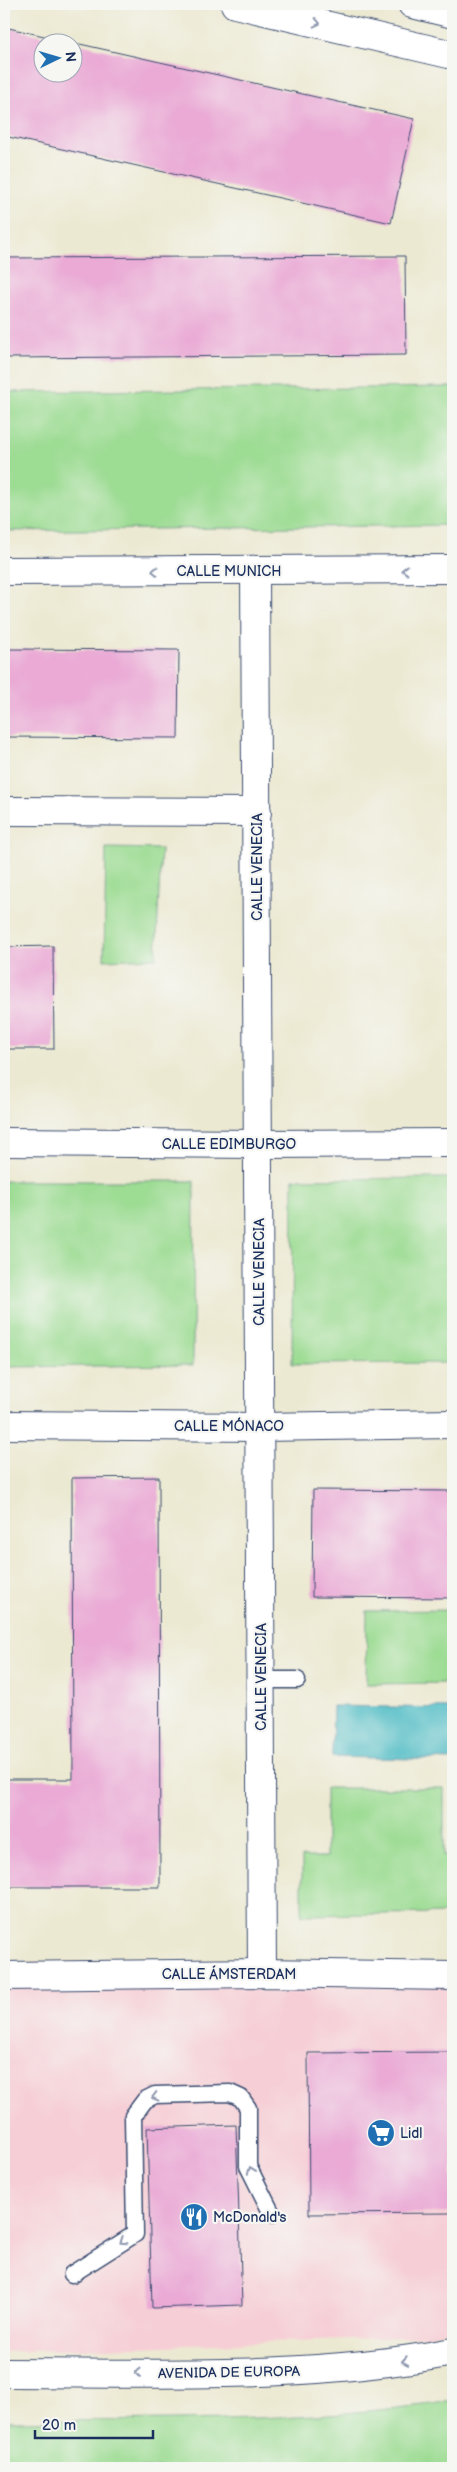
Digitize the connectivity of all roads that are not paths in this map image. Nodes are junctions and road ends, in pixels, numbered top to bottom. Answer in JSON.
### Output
{"nodes":[{"id":1,"x":235,"y":4,"type":"edge"},
{"id":2,"x":412,"y":4,"type":"edge"},
{"id":3,"x":453,"y":14,"type":"edge"},
{"id":4,"x":453,"y":55,"type":"edge"},
{"id":5,"x":453,"y":569,"type":"edge"},
{"id":6,"x":4,"y":571,"type":"edge"},
{"id":7,"x":255,"y":571,"type":"junction"},
{"id":8,"x":4,"y":811,"type":"edge"},
{"id":9,"x":257,"y":812,"type":"junction"},
{"id":10,"x":4,"y":1142,"type":"edge"},
{"id":11,"x":453,"y":1143,"type":"edge"},
{"id":12,"x":258,"y":1144,"type":"junction"},
{"id":13,"x":453,"y":1424,"type":"edge"},
{"id":14,"x":4,"y":1426,"type":"edge"},
{"id":15,"x":260,"y":1427,"type":"junction"},
{"id":16,"x":261,"y":1680,"type":"junction"},
{"id":17,"x":297,"y":1680,"type":"dead end"},
{"id":18,"x":262,"y":1973,"type":"junction"},
{"id":19,"x":4,"y":1976,"type":"edge"},
{"id":20,"x":453,"y":1976,"type":"edge"},
{"id":21,"x":272,"y":2214,"type":"dead end"},
{"id":22,"x":72,"y":2274,"type":"dead end"},
{"id":23,"x":453,"y":2352,"type":"edge"},
{"id":24,"x":4,"y":2373,"type":"edge"}],
"edges":[{"from":1,"to":4,"type":"street","one_way":true},
{"from":2,"to":3,"type":"street"},
{"from":5,"to":7,"type":"street","name":"CALLE MUNICH","one_way":true},
{"from":7,"to":6,"type":"street","name":"CALLE MUNICH","one_way":true},
{"from":7,"to":9,"type":"street","name":"CALLE VENECIA"},
{"from":8,"to":9,"type":"street"},
{"from":9,"to":12,"type":"street","name":"CALLE VENECIA"},
{"from":10,"to":12,"type":"street","name":"CALLE EDIMBURGO"},
{"from":11,"to":12,"type":"street","name":"CALLE EDIMBURGO"},
{"from":12,"to":15,"type":"street","name":"CALLE VENECIA"},
{"from":13,"to":15,"type":"street","name":"CALLE MÓNACO"},
{"from":14,"to":15,"type":"street","name":"CALLE MÓNACO"},
{"from":15,"to":16,"type":"street","name":"CALLE VENECIA"},
{"from":16,"to":17,"type":"lane"},
{"from":16,"to":18,"type":"street","name":"CALLE VENECIA"},
{"from":18,"to":19,"type":"street","name":"CALLE ÁMSTERDAM"},
{"from":18,"to":20,"type":"street","name":"CALLE ÁMSTERDAM"},
{"from":21,"to":22,"type":"lane","one_way":true},
{"from":23,"to":24,"type":"street","name":"AVENIDA DE EUROPA","one_way":true}]}
